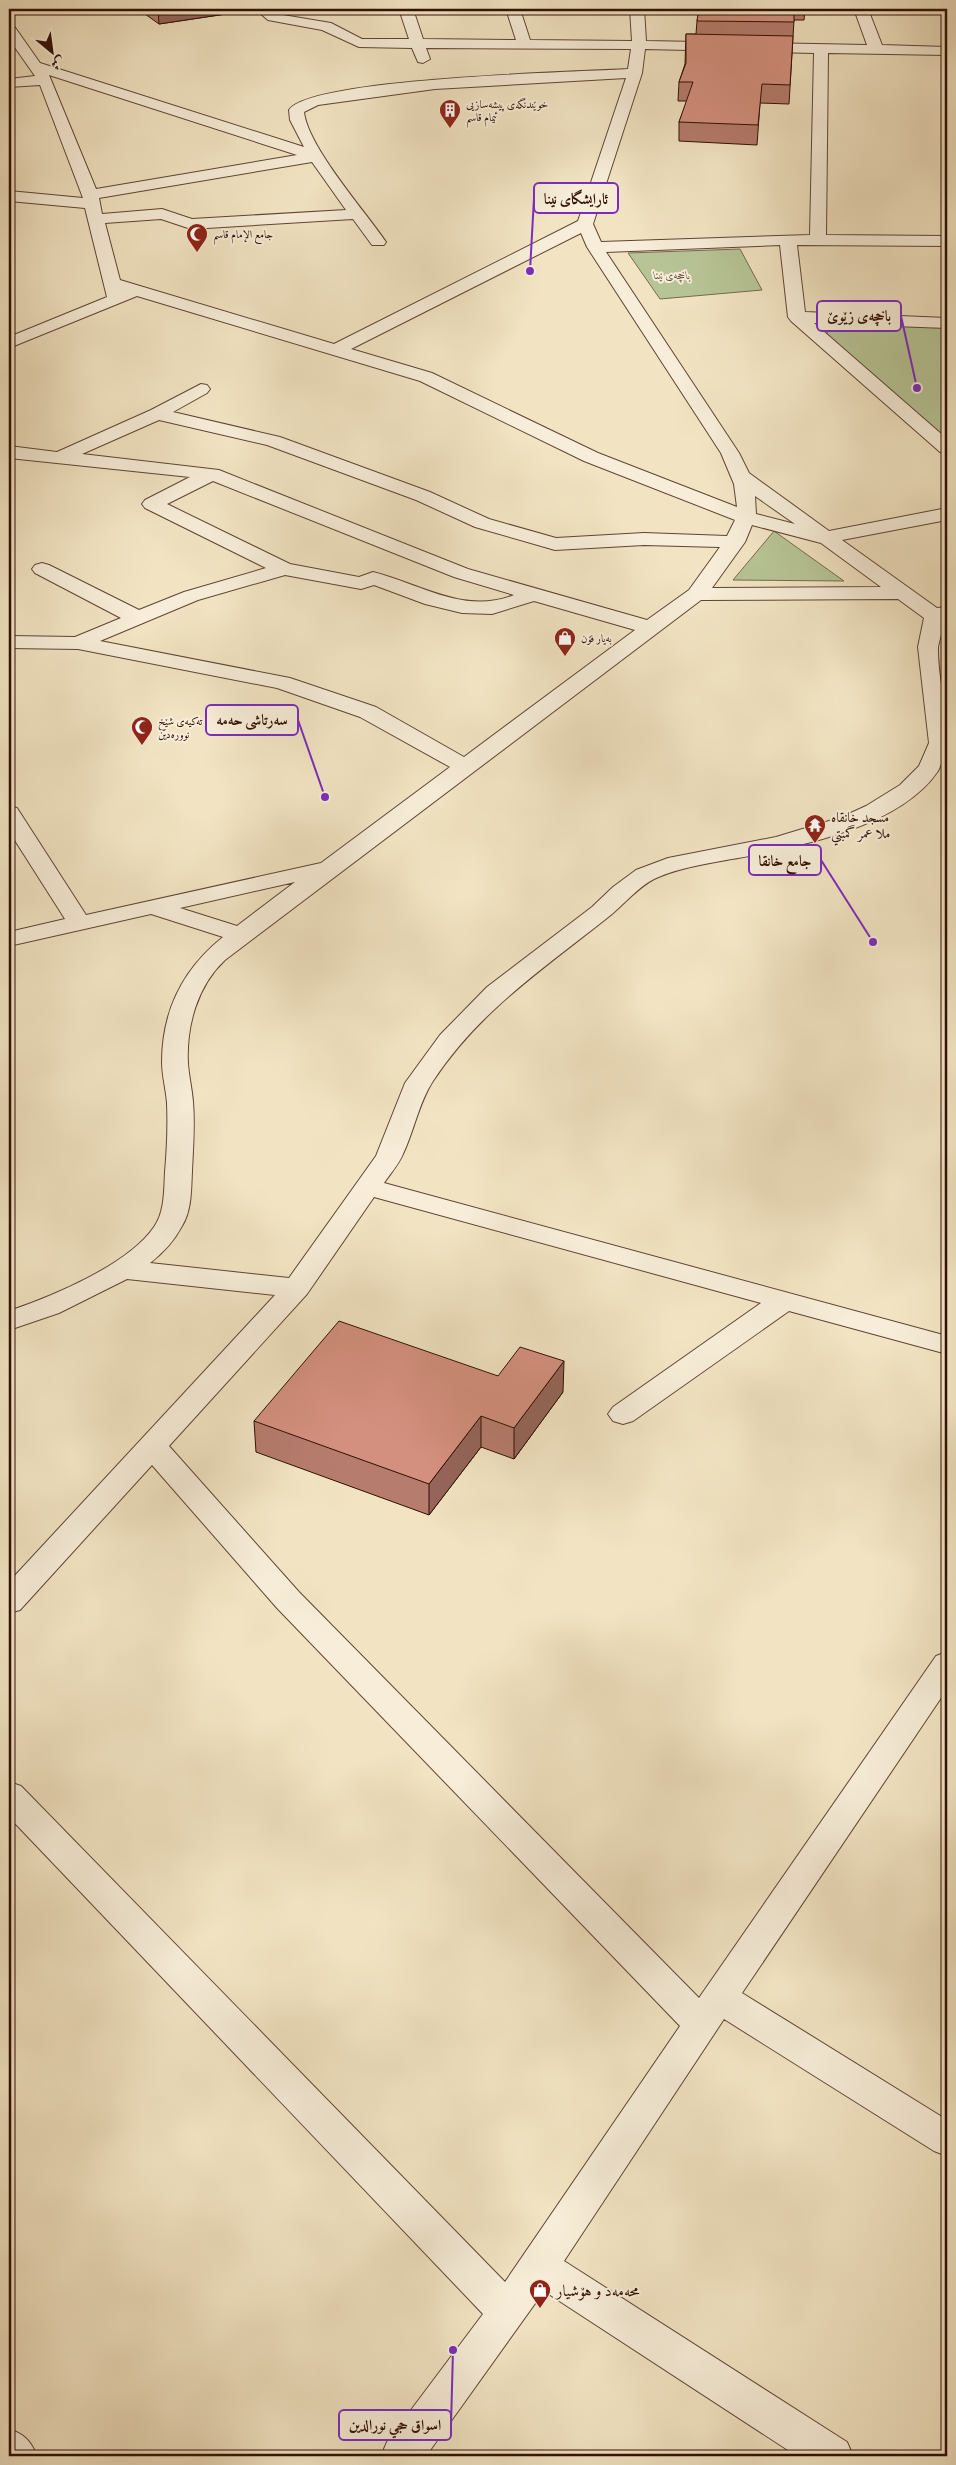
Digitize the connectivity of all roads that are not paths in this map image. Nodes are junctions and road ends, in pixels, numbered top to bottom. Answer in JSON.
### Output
{"nodes":[{"id":1,"x":262,"y":9,"type":"edge"},
{"id":2,"x":406,"y":9,"type":"edge"},
{"id":3,"x":514,"y":9,"type":"edge"},
{"id":4,"x":637,"y":9,"type":"edge"},
{"id":5,"x":862,"y":9,"type":"edge"},
{"id":6,"x":9,"y":28,"type":"edge"},
{"id":7,"x":418,"y":44,"type":"junction"},
{"id":8,"x":524,"y":44,"type":"junction"},
{"id":9,"x":639,"y":45,"type":"junction"},
{"id":10,"x":821,"y":48,"type":"junction"},
{"id":11,"x":876,"y":49,"type":"junction"},
{"id":12,"x":947,"y":51,"type":"edge"},
{"id":13,"x":36,"y":66,"type":"junction"},
{"id":14,"x":635,"y":73,"type":"junction"},
{"id":15,"x":45,"y":80,"type":"junction"},
{"id":16,"x":9,"y":83,"type":"edge"},
{"id":17,"x":431,"y":84,"type":"junction"},
{"id":18,"x":316,"y":156,"type":"junction"},
{"id":19,"x":9,"y":196,"type":"edge"},
{"id":20,"x":93,"y":206,"type":"junction"},
{"id":21,"x":358,"y":214,"type":"junction"},
{"id":22,"x":585,"y":224,"type":"junction"},
{"id":23,"x":788,"y":240,"type":"junction"},
{"id":24,"x":818,"y":240,"type":"junction"},
{"id":25,"x":947,"y":241,"type":"edge"},
{"id":26,"x":378,"y":242,"type":"dead end"},
{"id":27,"x":594,"y":247,"type":"junction"},
{"id":28,"x":114,"y":291,"type":"junction"},
{"id":29,"x":797,"y":317,"type":"junction"},
{"id":30,"x":947,"y":323,"type":"edge"},
{"id":31,"x":9,"y":343,"type":"edge"},
{"id":32,"x":336,"y":350,"type":"junction"},
{"id":33,"x":201,"y":388,"type":"dead end"},
{"id":34,"x":158,"y":414,"type":"junction"},
{"id":35,"x":947,"y":448,"type":"edge"},
{"id":36,"x":9,"y":452,"type":"edge"},
{"id":37,"x":60,"y":457,"type":"junction"},
{"id":38,"x":212,"y":474,"type":"junction"},
{"id":39,"x":742,"y":477,"type":"junction"},
{"id":40,"x":947,"y":514,"type":"edge"},
{"id":41,"x":746,"y":516,"type":"junction"},
{"id":42,"x":823,"y":538,"type":"junction"},
{"id":43,"x":735,"y":542,"type":"junction"},
{"id":44,"x":42,"y":569,"type":"dead end"},
{"id":45,"x":284,"y":569,"type":"junction"},
{"id":46,"x":535,"y":593,"type":"junction"},
{"id":47,"x":901,"y":593,"type":"junction"},
{"id":48,"x":696,"y":594,"type":"junction"},
{"id":49,"x":943,"y":617,"type":"edge"},
{"id":50,"x":140,"y":619,"type":"junction"},
{"id":51,"x":651,"y":628,"type":"junction"},
{"id":52,"x":9,"y":642,"type":"edge"},
{"id":53,"x":78,"y":642,"type":"junction"},
{"id":54,"x":943,"y":743,"type":"edge"},
{"id":55,"x":464,"y":766,"type":"junction"},
{"id":56,"x":9,"y":813,"type":"edge"},
{"id":57,"x":328,"y":868,"type":"junction"},
{"id":58,"x":152,"y":907,"type":"junction"},
{"id":59,"x":79,"y":923,"type":"junction"},
{"id":60,"x":240,"y":934,"type":"junction"},
{"id":61,"x":9,"y":939,"type":"edge"},
{"id":62,"x":368,"y":1187,"type":"junction"},
{"id":63,"x":121,"y":1270,"type":"junction"},
{"id":64,"x":297,"y":1288,"type":"junction"},
{"id":65,"x":784,"y":1300,"type":"junction"},
{"id":66,"x":9,"y":1321,"type":"edge"},
{"id":67,"x":947,"y":1345,"type":"edge"},
{"id":68,"x":623,"y":1414,"type":"dead end"},
{"id":69,"x":152,"y":1446,"type":"junction"},
{"id":70,"x":9,"y":1602,"type":"edge"},
{"id":71,"x":947,"y":1664,"type":"edge"},
{"id":72,"x":9,"y":1795,"type":"edge"},
{"id":73,"x":710,"y":2010,"type":"junction"},
{"id":74,"x":947,"y":2140,"type":"edge"},
{"id":75,"x":539,"y":2266,"type":"junction"},
{"id":76,"x":508,"y":2312,"type":"junction"},
{"id":77,"x":9,"y":2448,"type":"edge"},
{"id":78,"x":16,"y":2456,"type":"edge"},
{"id":79,"x":402,"y":2456,"type":"edge"},
{"id":80,"x":832,"y":2456,"type":"edge"}],
"edges":[{"from":1,"to":7,"type":"street"},
{"from":2,"to":7,"type":"street"},
{"from":3,"to":8,"type":"street"},
{"from":4,"to":9,"type":"street"},
{"from":5,"to":11,"type":"street"},
{"from":6,"to":13,"type":"street"},
{"from":7,"to":8,"type":"street"},
{"from":7,"to":17,"type":"street"},
{"from":8,"to":9,"type":"street"},
{"from":9,"to":10,"type":"street"},
{"from":9,"to":14,"type":"street"},
{"from":10,"to":11,"type":"street"},
{"from":10,"to":24,"type":"street"},
{"from":11,"to":12,"type":"street"},
{"from":13,"to":15,"type":"street"},
{"from":13,"to":18,"type":"street"},
{"from":14,"to":17,"type":"street"},
{"from":14,"to":22,"type":"street"},
{"from":15,"to":16,"type":"street"},
{"from":15,"to":20,"type":"street"},
{"from":17,"to":18,"type":"street"},
{"from":18,"to":20,"type":"street"},
{"from":18,"to":21,"type":"street"},
{"from":19,"to":20,"type":"street"},
{"from":20,"to":21,"type":"street"},
{"from":20,"to":28,"type":"street"},
{"from":21,"to":26,"type":"street"},
{"from":22,"to":27,"type":"street"},
{"from":22,"to":32,"type":"street"},
{"from":23,"to":24,"type":"street"},
{"from":23,"to":27,"type":"street"},
{"from":23,"to":29,"type":"street"},
{"from":24,"to":25,"type":"street"},
{"from":27,"to":39,"type":"street"},
{"from":28,"to":31,"type":"street"},
{"from":28,"to":32,"type":"street"},
{"from":29,"to":30,"type":"street"},
{"from":29,"to":35,"type":"street"},
{"from":32,"to":41,"type":"street"},
{"from":33,"to":34,"type":"street"},
{"from":34,"to":37,"type":"street"},
{"from":34,"to":43,"type":"street"},
{"from":36,"to":37,"type":"street"},
{"from":37,"to":38,"type":"street"},
{"from":38,"to":45,"type":"street"},
{"from":38,"to":46,"type":"street"},
{"from":39,"to":41,"type":"street"},
{"from":39,"to":42,"type":"street"},
{"from":40,"to":42,"type":"street"},
{"from":41,"to":42,"type":"street"},
{"from":41,"to":43,"type":"street"},
{"from":42,"to":47,"type":"street"},
{"from":43,"to":48,"type":"street"},
{"from":44,"to":50,"type":"street"},
{"from":45,"to":46,"type":"street"},
{"from":45,"to":50,"type":"street"},
{"from":46,"to":51,"type":"street"},
{"from":47,"to":48,"type":"street"},
{"from":47,"to":49,"type":"street"},
{"from":48,"to":51,"type":"street"},
{"from":49,"to":54,"type":"street"},
{"from":50,"to":53,"type":"street"},
{"from":51,"to":55,"type":"street"},
{"from":52,"to":53,"type":"street"},
{"from":53,"to":55,"type":"street"},
{"from":54,"to":62,"type":"street"},
{"from":55,"to":57,"type":"street"},
{"from":56,"to":59,"type":"street"},
{"from":57,"to":58,"type":"street"},
{"from":57,"to":60,"type":"street"},
{"from":58,"to":59,"type":"street"},
{"from":58,"to":60,"type":"street"},
{"from":59,"to":61,"type":"street"},
{"from":60,"to":63,"type":"street"},
{"from":62,"to":64,"type":"street"},
{"from":62,"to":65,"type":"street"},
{"from":63,"to":64,"type":"street"},
{"from":63,"to":66,"type":"street"},
{"from":64,"to":69,"type":"street"},
{"from":65,"to":67,"type":"street"},
{"from":65,"to":68,"type":"street"},
{"from":69,"to":70,"type":"street"},
{"from":69,"to":73,"type":"street"},
{"from":71,"to":73,"type":"street"},
{"from":72,"to":76,"type":"street"},
{"from":73,"to":74,"type":"street"},
{"from":73,"to":75,"type":"street"},
{"from":75,"to":76,"type":"street"},
{"from":75,"to":80,"type":"street"},
{"from":76,"to":79,"type":"street"},
{"from":77,"to":78,"type":"street"}]}
